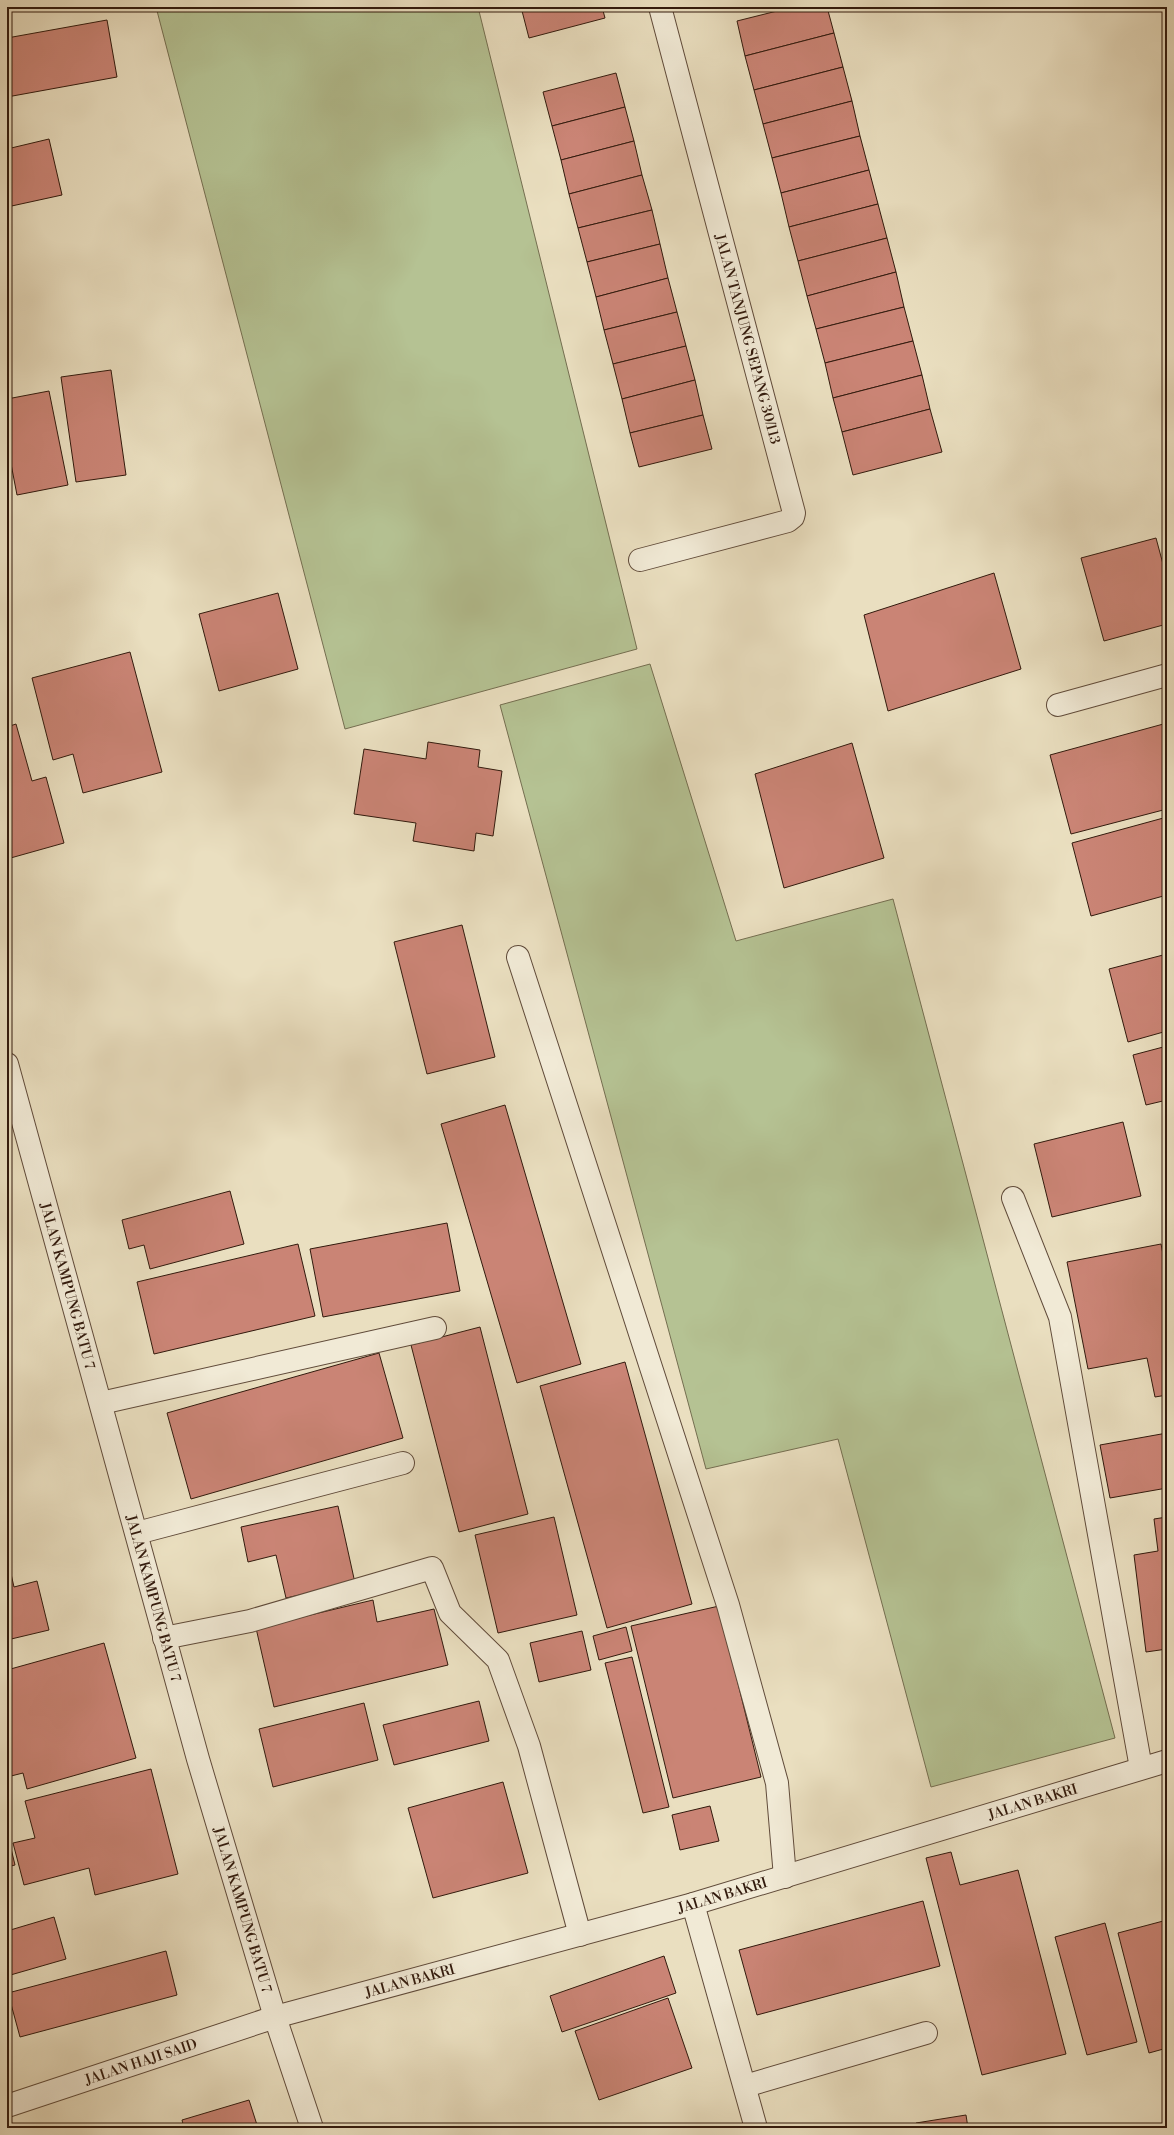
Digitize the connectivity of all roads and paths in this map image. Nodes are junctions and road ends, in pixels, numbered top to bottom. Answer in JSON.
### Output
{"nodes":[{"id":1,"x":660,"y":7,"type":"edge"},
{"id":2,"x":640,"y":560,"type":"dead end"},
{"id":3,"x":1167,"y":675,"type":"edge"},
{"id":4,"x":1058,"y":705,"type":"dead end"},
{"id":5,"x":518,"y":957,"type":"dead end"},
{"id":6,"x":7,"y":1064,"type":"edge"},
{"id":7,"x":1013,"y":1198,"type":"dead end"},
{"id":8,"x":435,"y":1328,"type":"dead end"},
{"id":9,"x":101,"y":1403,"type":"junction"},
{"id":10,"x":403,"y":1463,"type":"dead end"},
{"id":11,"x":137,"y":1533,"type":"junction"},
{"id":12,"x":164,"y":1638,"type":"junction"},
{"id":13,"x":1167,"y":1761,"type":"edge"},
{"id":14,"x":1141,"y":1768,"type":"junction"},
{"id":15,"x":785,"y":1877,"type":"junction"},
{"id":16,"x":693,"y":1904,"type":"junction"},
{"id":17,"x":580,"y":1936,"type":"junction"},
{"id":18,"x":275,"y":2017,"type":"junction"},
{"id":19,"x":926,"y":2033,"type":"dead end"},
{"id":20,"x":745,"y":2086,"type":"junction"},
{"id":21,"x":7,"y":2106,"type":"edge"},
{"id":22,"x":312,"y":2128,"type":"edge"},
{"id":23,"x":756,"y":2128,"type":"edge"}],
"edges":[{"from":1,"to":2,"type":"street","name":"JALAN TANJUNG SEPANG 30/113"},
{"from":3,"to":4,"type":"street"},
{"from":5,"to":15,"type":"street"},
{"from":6,"to":9,"type":"street","name":"JALAN KAMPUNG BATU 7"},
{"from":7,"to":14,"type":"street"},
{"from":8,"to":9,"type":"street"},
{"from":9,"to":11,"type":"street","name":"JALAN KAMPUNG BATU 7"},
{"from":10,"to":11,"type":"street"},
{"from":11,"to":12,"type":"street","name":"JALAN KAMPUNG BATU 7"},
{"from":12,"to":17,"type":"street"},
{"from":12,"to":18,"type":"street","name":"JALAN KAMPUNG BATU 7"},
{"from":13,"to":14,"type":"street","name":"JALAN BAKRI"},
{"from":14,"to":15,"type":"street","name":"JALAN BAKRI"},
{"from":15,"to":16,"type":"street","name":"JALAN BAKRI"},
{"from":16,"to":17,"type":"street","name":"JALAN BAKRI"},
{"from":16,"to":20,"type":"street"},
{"from":17,"to":18,"type":"street","name":"JALAN BAKRI"},
{"from":18,"to":21,"type":"street","name":"JALAN HAJI SAID"},
{"from":18,"to":22,"type":"street","name":"JALAN KAMPUNG BATU 7"},
{"from":19,"to":20,"type":"street"},
{"from":20,"to":23,"type":"street"}]}
